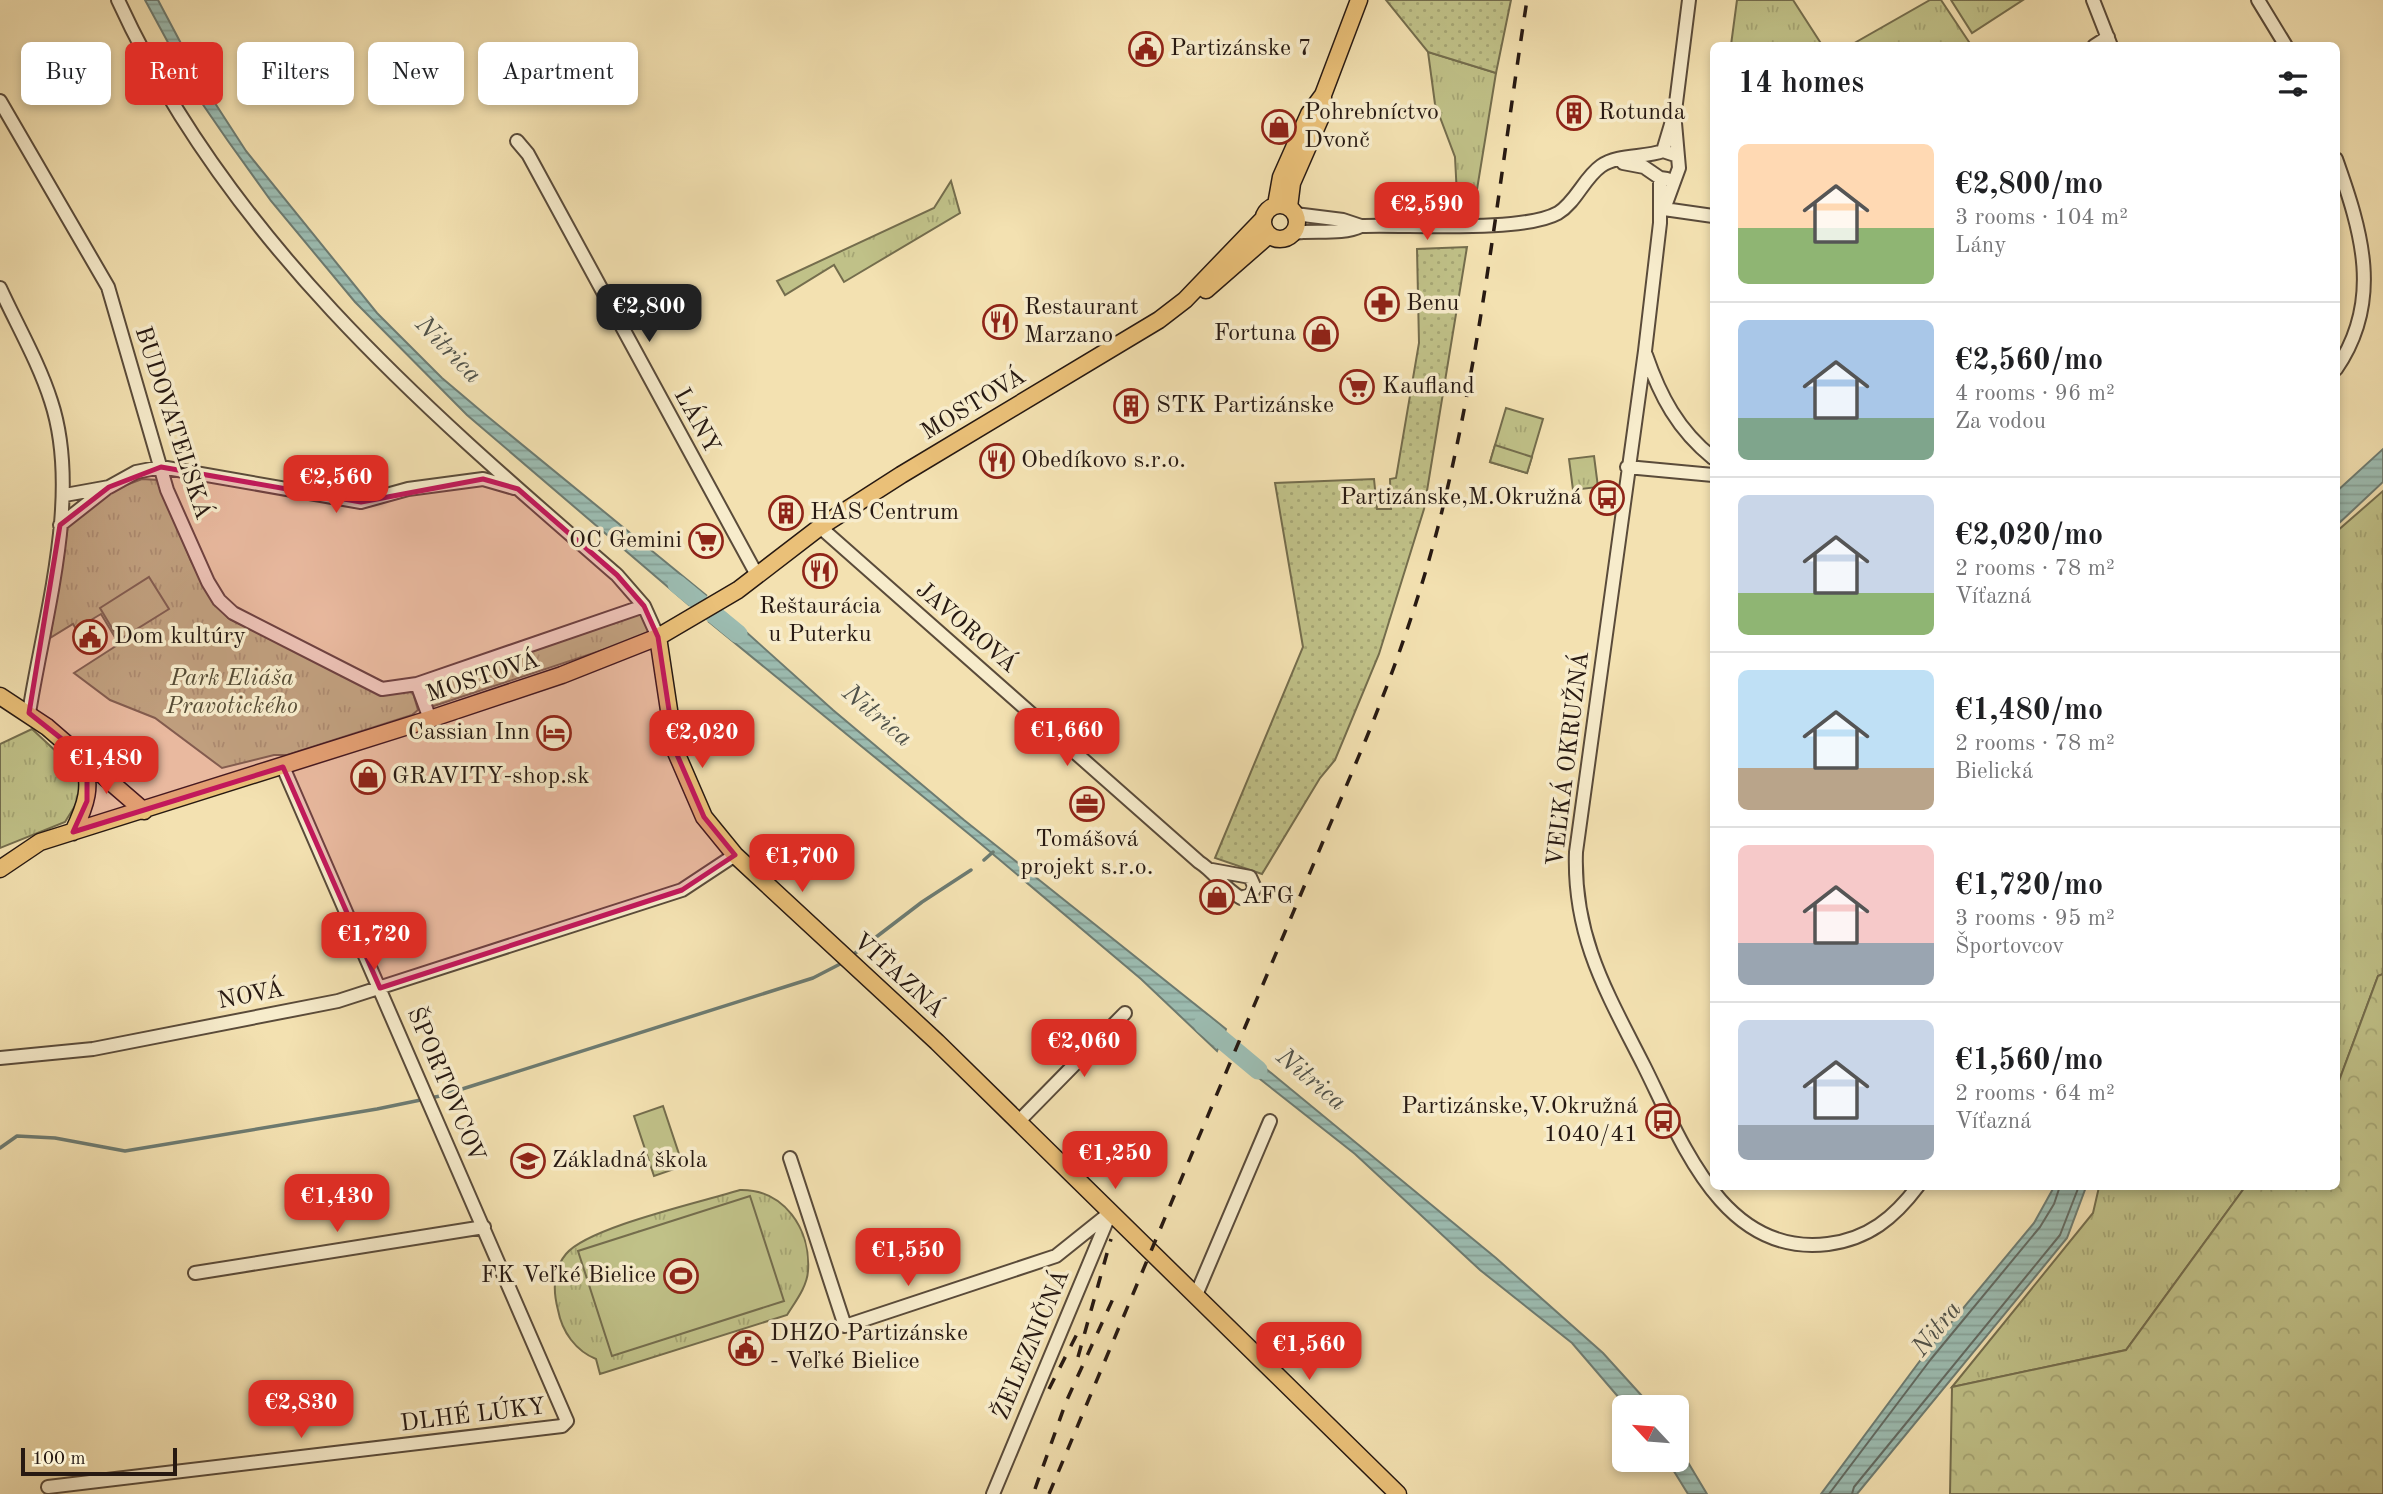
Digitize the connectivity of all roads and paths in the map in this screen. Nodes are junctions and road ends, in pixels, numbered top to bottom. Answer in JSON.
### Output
{"nodes":[{"id":1,"x":118,"y":0,"type":"edge"},
{"id":2,"x":1359,"y":0,"type":"edge"},
{"id":3,"x":1689,"y":0,"type":"edge"},
{"id":4,"x":2093,"y":0,"type":"edge"},
{"id":5,"x":2259,"y":0,"type":"edge"},
{"id":6,"x":2110,"y":41,"type":"edge"},
{"id":7,"x":2283,"y":41,"type":"edge"},
{"id":8,"x":0,"y":102,"type":"edge"},
{"id":9,"x":517,"y":141,"type":"dead end"},
{"id":10,"x":1664,"y":154,"type":"junction"},
{"id":11,"x":1607,"y":163,"type":"junction"},
{"id":12,"x":2340,"y":173,"type":"edge"},
{"id":13,"x":1656,"y":174,"type":"junction"},
{"id":14,"x":1674,"y":176,"type":"junction"},
{"id":15,"x":1287,"y":209,"type":"junction"},
{"id":16,"x":1664,"y":209,"type":"junction"},
{"id":17,"x":1710,"y":216,"type":"edge"},
{"id":18,"x":1660,"y":223,"type":"junction"},
{"id":19,"x":1361,"y":226,"type":"junction"},
{"id":20,"x":1265,"y":228,"type":"junction"},
{"id":21,"x":1293,"y":233,"type":"junction"},
{"id":22,"x":0,"y":288,"type":"edge"},
{"id":23,"x":1645,"y":351,"type":"junction"},
{"id":24,"x":2340,"y":364,"type":"edge"},
{"id":25,"x":1710,"y":455,"type":"edge"},
{"id":26,"x":161,"y":467,"type":"junction"},
{"id":27,"x":1627,"y":467,"type":"junction"},
{"id":28,"x":1710,"y":475,"type":"edge"},
{"id":29,"x":109,"y":487,"type":"junction"},
{"id":30,"x":518,"y":489,"type":"junction"},
{"id":31,"x":65,"y":495,"type":"junction"},
{"id":32,"x":60,"y":525,"type":"junction"},
{"id":33,"x":820,"y":527,"type":"junction"},
{"id":34,"x":757,"y":576,"type":"junction"},
{"id":35,"x":644,"y":607,"type":"junction"},
{"id":36,"x":658,"y":637,"type":"junction"},
{"id":37,"x":417,"y":684,"type":"junction"},
{"id":38,"x":0,"y":695,"type":"edge"},
{"id":39,"x":29,"y":713,"type":"junction"},
{"id":40,"x":430,"y":719,"type":"junction"},
{"id":41,"x":82,"y":757,"type":"junction"},
{"id":42,"x":283,"y":766,"type":"junction"},
{"id":43,"x":144,"y":811,"type":"junction"},
{"id":44,"x":73,"y":832,"type":"junction"},
{"id":45,"x":735,"y":855,"type":"junction"},
{"id":46,"x":1,"y":865,"type":"edge"},
{"id":47,"x":1212,"y":870,"type":"dead end"},
{"id":48,"x":380,"y":988,"type":"junction"},
{"id":49,"x":1125,"y":1013,"type":"dead end"},
{"id":50,"x":0,"y":1058,"type":"edge"},
{"id":51,"x":1270,"y":1121,"type":"dead end"},
{"id":52,"x":1018,"y":1122,"type":"junction"},
{"id":53,"x":790,"y":1158,"type":"dead end"},
{"id":54,"x":1710,"y":1188,"type":"edge"},
{"id":55,"x":1711,"y":1190,"type":"edge"},
{"id":56,"x":1915,"y":1190,"type":"edge"},
{"id":57,"x":1111,"y":1212,"type":"junction"},
{"id":58,"x":484,"y":1227,"type":"junction"},
{"id":59,"x":195,"y":1273,"type":"dead end"},
{"id":60,"x":1196,"y":1295,"type":"junction"},
{"id":61,"x":567,"y":1421,"type":"joint"},
{"id":62,"x":48,"y":1487,"type":"dead end"},
{"id":63,"x":993,"y":1494,"type":"edge"},
{"id":64,"x":1398,"y":1494,"type":"edge"}],
"edges":[{"from":1,"to":30,"type":"street"},
{"from":2,"to":15,"type":"main road"},
{"from":3,"to":10,"type":"street"},
{"from":4,"to":6,"type":"street"},
{"from":5,"to":7,"type":"street"},
{"from":8,"to":26,"type":"street","name":"BUDOVATEĽSKÁ"},
{"from":9,"to":34,"type":"street","name":"LÁNY"},
{"from":10,"to":11,"type":"street"},
{"from":10,"to":13,"type":"street"},
{"from":10,"to":14,"type":"street"},
{"from":11,"to":13,"type":"street"},
{"from":11,"to":19,"type":"street"},
{"from":12,"to":24,"type":"street"},
{"from":13,"to":14,"type":"street"},
{"from":13,"to":18,"type":"street"},
{"from":14,"to":16,"type":"street"},
{"from":15,"to":19,"type":"street"},
{"from":15,"to":20,"type":"main road"},
{"from":15,"to":21,"type":"main road"},
{"from":16,"to":17,"type":"street"},
{"from":16,"to":18,"type":"street"},
{"from":18,"to":23,"type":"street","name":"VEĽKÁ OKRUŽNÁ"},
{"from":19,"to":21,"type":"street"},
{"from":20,"to":21,"type":"main road"},
{"from":20,"to":33,"type":"main road","name":"MOSTOVÁ"},
{"from":22,"to":31,"type":"street"},
{"from":23,"to":25,"type":"street"},
{"from":23,"to":27,"type":"street","name":"VEĽKÁ OKRUŽNÁ"},
{"from":26,"to":29,"type":"street"},
{"from":26,"to":30,"type":"street"},
{"from":26,"to":37,"type":"street","name":"BUDOVATEĽSKÁ"},
{"from":27,"to":28,"type":"street"},
{"from":27,"to":54,"type":"street","name":"VEĽKÁ OKRUŽNÁ"},
{"from":29,"to":31,"type":"street"},
{"from":29,"to":32,"type":"street"},
{"from":30,"to":35,"type":"street"},
{"from":31,"to":32,"type":"street"},
{"from":32,"to":39,"type":"street"},
{"from":33,"to":34,"type":"main road","name":"MOSTOVÁ"},
{"from":33,"to":47,"type":"street","name":"JAVOROVÁ"},
{"from":34,"to":36,"type":"main road","name":"MOSTOVÁ"},
{"from":35,"to":36,"type":"street"},
{"from":35,"to":37,"type":"street","name":"BUDOVATEĽSKÁ"},
{"from":36,"to":40,"type":"main road","name":"MOSTOVÁ"},
{"from":36,"to":45,"type":"main road","name":"VÍŤAZNÁ"},
{"from":37,"to":40,"type":"street"},
{"from":38,"to":39,"type":"main road"},
{"from":39,"to":41,"type":"main road"},
{"from":40,"to":42,"type":"main road","name":"MOSTOVÁ"},
{"from":41,"to":43,"type":"main road"},
{"from":41,"to":44,"type":"main road"},
{"from":42,"to":43,"type":"main road","name":"MOSTOVÁ"},
{"from":42,"to":48,"type":"street","name":"ŠPORTOVCOV"},
{"from":43,"to":44,"type":"main road","name":"MOSTOVÁ"},
{"from":44,"to":46,"type":"main road","name":"MOSTOVÁ"},
{"from":45,"to":48,"type":"street","name":"NOVÁ"},
{"from":45,"to":52,"type":"main road","name":"VÍŤAZNÁ"},
{"from":48,"to":50,"type":"street","name":"NOVÁ"},
{"from":48,"to":58,"type":"street","name":"ŠPORTOVCOV"},
{"from":49,"to":52,"type":"street"},
{"from":51,"to":60,"type":"street"},
{"from":52,"to":57,"type":"main road","name":"VÍŤAZNÁ"},
{"from":53,"to":57,"type":"street"},
{"from":55,"to":56,"type":"street","name":"VEĽKÁ OKRUŽNÁ"},
{"from":57,"to":60,"type":"main road","name":"VÍŤAZNÁ"},
{"from":57,"to":63,"type":"street","name":"ŽELEZNIČNÁ"},
{"from":58,"to":59,"type":"street"},
{"from":58,"to":61,"type":"street","name":"ŠPORTOVCOV"},
{"from":60,"to":64,"type":"main road","name":"VÍŤAZNÁ"},
{"from":61,"to":62,"type":"street","name":"DLHÉ LÚKY"}]}
